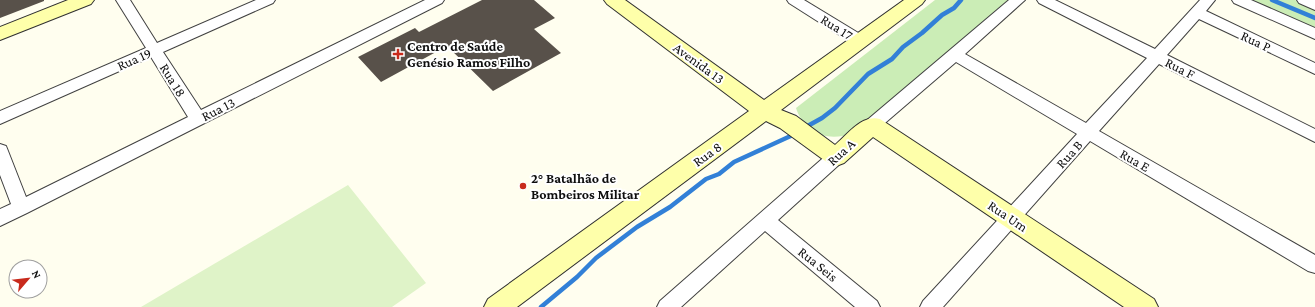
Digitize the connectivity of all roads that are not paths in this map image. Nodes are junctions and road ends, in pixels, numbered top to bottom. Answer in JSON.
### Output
{"nodes":[{"id":1,"x":64,"y":0,"type":"edge"},
{"id":2,"x":85,"y":0,"type":"edge"},
{"id":3,"x":123,"y":0,"type":"edge"},
{"id":4,"x":268,"y":0,"type":"edge"},
{"id":5,"x":437,"y":0,"type":"edge"},
{"id":6,"x":612,"y":0,"type":"edge"},
{"id":7,"x":630,"y":0,"type":"edge"},
{"id":8,"x":794,"y":0,"type":"edge"},
{"id":9,"x":916,"y":0,"type":"edge"},
{"id":10,"x":1018,"y":0,"type":"edge"},
{"id":11,"x":1044,"y":0,"type":"edge"},
{"id":12,"x":1208,"y":0,"type":"edge"},
{"id":13,"x":1239,"y":0,"type":"edge"},
{"id":14,"x":1304,"y":0,"type":"edge"},
{"id":15,"x":1315,"y":5,"type":"edge"},
{"id":16,"x":1197,"y":13,"type":"junction"},
{"id":17,"x":0,"y":25,"type":"edge"},
{"id":18,"x":0,"y":34,"type":"edge"},
{"id":19,"x":1315,"y":34,"type":"edge"},
{"id":20,"x":860,"y":41,"type":"junction"},
{"id":21,"x":155,"y":50,"type":"junction"},
{"id":22,"x":954,"y":54,"type":"junction"},
{"id":23,"x":1157,"y":57,"type":"junction"},
{"id":24,"x":1315,"y":69,"type":"edge"},
{"id":25,"x":780,"y":116,"type":"junction"},
{"id":26,"x":0,"y":118,"type":"edge"},
{"id":27,"x":198,"y":119,"type":"junction"},
{"id":28,"x":872,"y":125,"type":"junction"},
{"id":29,"x":1088,"y":133,"type":"junction"},
{"id":30,"x":1315,"y":136,"type":"edge"},
{"id":31,"x":0,"y":151,"type":"edge"},
{"id":32,"x":836,"y":157,"type":"junction"},
{"id":33,"x":20,"y":208,"type":"junction"},
{"id":34,"x":0,"y":218,"type":"edge"},
{"id":35,"x":1011,"y":218,"type":"junction"},
{"id":36,"x":765,"y":220,"type":"junction"},
{"id":37,"x":1315,"y":265,"type":"edge"},
{"id":38,"x":497,"y":307,"type":"edge"},
{"id":39,"x":667,"y":307,"type":"edge"},
{"id":40,"x":870,"y":307,"type":"edge"},
{"id":41,"x":930,"y":307,"type":"edge"},
{"id":42,"x":1145,"y":307,"type":"edge"}],
"edges":[{"from":1,"to":17,"type":"street"},
{"from":2,"to":18,"type":"street"},
{"from":3,"to":21,"type":"street","name":"Rua 18"},
{"from":4,"to":21,"type":"street","name":"Rua 19"},
{"from":5,"to":27,"type":"street","name":"Rua 13"},
{"from":6,"to":25,"type":"street","name":"Avenida 13"},
{"from":7,"to":25,"type":"street","name":"Avenida 13"},
{"from":8,"to":20,"type":"street","name":"Rua 17"},
{"from":9,"to":20,"type":"street","name":"Rua 8"},
{"from":10,"to":22,"type":"street","name":"Rua A"},
{"from":11,"to":23,"type":"street","name":"Rua F"},
{"from":12,"to":16,"type":"street","name":"Rua B"},
{"from":13,"to":19,"type":"street"},
{"from":14,"to":15,"type":"street"},
{"from":16,"to":23,"type":"street","name":"Rua B"},
{"from":16,"to":24,"type":"street","name":"Rua P"},
{"from":20,"to":25,"type":"street","name":"Rua 8"},
{"from":21,"to":26,"type":"street","name":"Rua 19"},
{"from":21,"to":27,"type":"street","name":"Rua 18"},
{"from":22,"to":28,"type":"street","name":"Rua A"},
{"from":22,"to":29,"type":"street","name":"Rua E"},
{"from":23,"to":29,"type":"street","name":"Rua B"},
{"from":23,"to":30,"type":"street","name":"Rua F"},
{"from":25,"to":32,"type":"street","name":"Avenida 13"},
{"from":25,"to":38,"type":"street","name":"Rua 8"},
{"from":27,"to":33,"type":"street","name":"Rua 13"},
{"from":28,"to":32,"type":"street","name":"Rua A"},
{"from":28,"to":35,"type":"street","name":"Rua Um"},
{"from":29,"to":35,"type":"street","name":"Rua B"},
{"from":29,"to":37,"type":"street","name":"Rua E"},
{"from":31,"to":33,"type":"street"},
{"from":32,"to":36,"type":"street","name":"Rua A"},
{"from":33,"to":34,"type":"street","name":"Rua 13"},
{"from":35,"to":41,"type":"street","name":"Rua B"},
{"from":35,"to":42,"type":"street","name":"Rua Um"},
{"from":36,"to":39,"type":"street","name":"Rua A"},
{"from":36,"to":40,"type":"street","name":"Rua Seis"}]}
